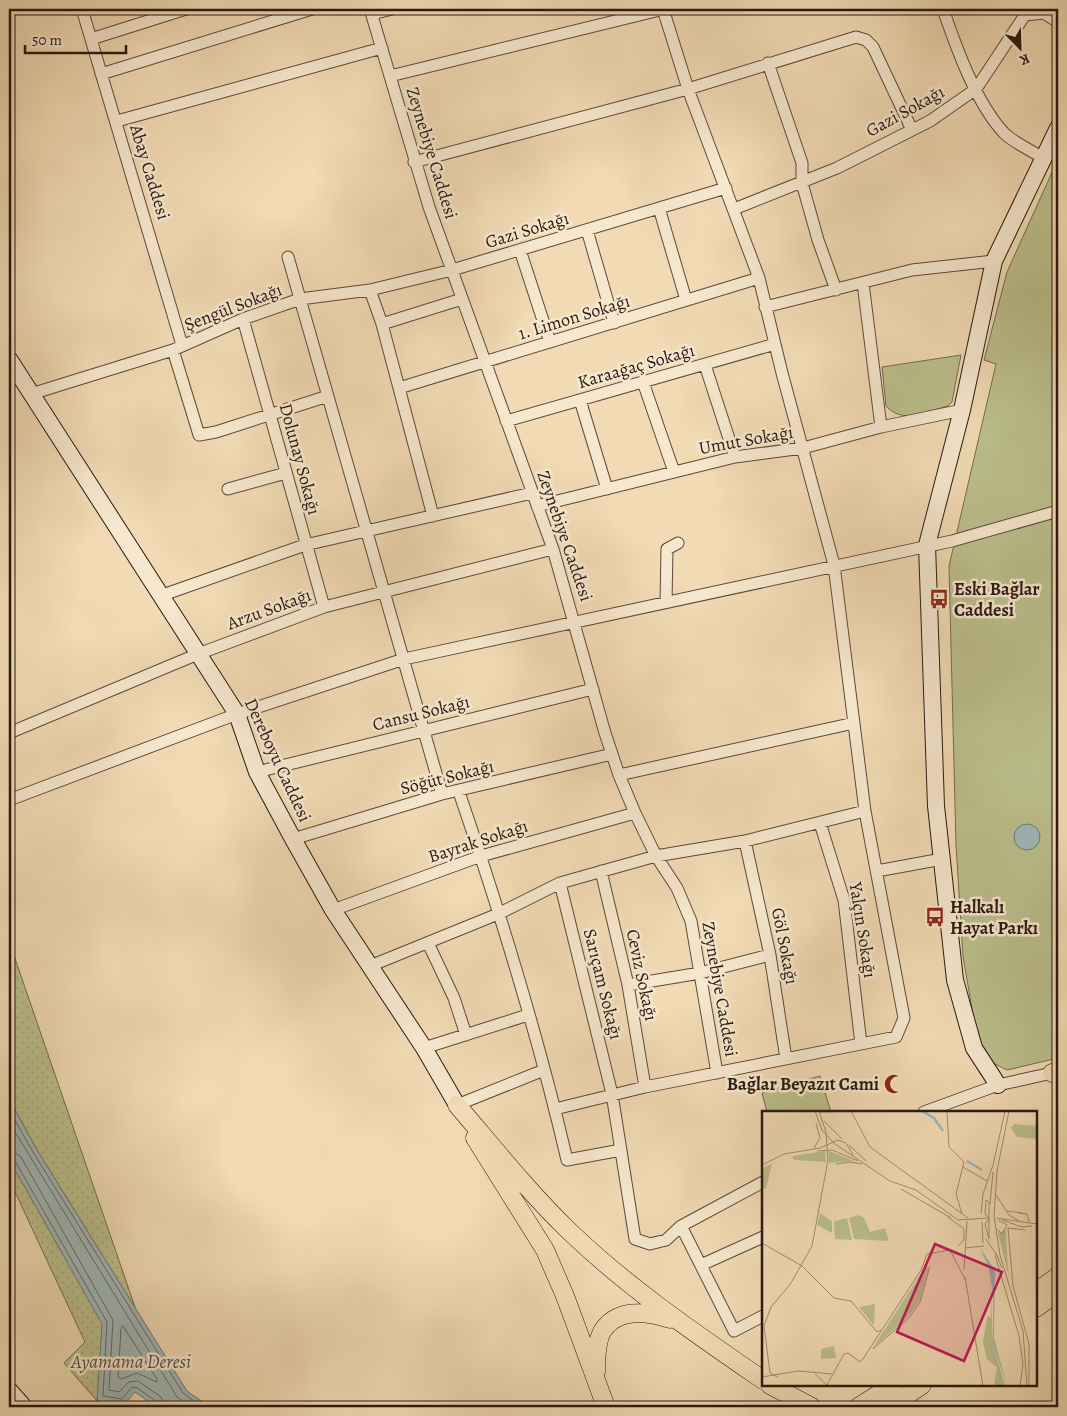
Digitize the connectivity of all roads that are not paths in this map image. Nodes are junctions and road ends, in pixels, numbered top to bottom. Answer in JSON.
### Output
{"nodes":[{"id":1,"x":82,"y":9,"type":"edge"},
{"id":2,"x":186,"y":9,"type":"edge"},
{"id":3,"x":312,"y":9,"type":"edge"},
{"id":4,"x":392,"y":9,"type":"edge"},
{"id":5,"x":664,"y":9,"type":"edge"},
{"id":6,"x":942,"y":9,"type":"edge"},
{"id":7,"x":371,"y":12,"type":"edge"},
{"id":8,"x":1058,"y":22,"type":"edge"},
{"id":9,"x":90,"y":39,"type":"junction"},
{"id":10,"x":382,"y":48,"type":"junction"},
{"id":11,"x":768,"y":63,"type":"junction"},
{"id":12,"x":101,"y":74,"type":"junction"},
{"id":13,"x":390,"y":76,"type":"junction"},
{"id":14,"x":688,"y":89,"type":"junction"},
{"id":15,"x":976,"y":89,"type":"junction"},
{"id":16,"x":117,"y":121,"type":"junction"},
{"id":17,"x":1058,"y":128,"type":"edge"},
{"id":18,"x":912,"y":130,"type":"junction"},
{"id":19,"x":1043,"y":158,"type":"junction"},
{"id":20,"x":414,"y":162,"type":"junction"},
{"id":21,"x":802,"y":183,"type":"junction"},
{"id":22,"x":726,"y":188,"type":"junction"},
{"id":23,"x":659,"y":208,"type":"junction"},
{"id":24,"x":734,"y":210,"type":"junction"},
{"id":25,"x":587,"y":230,"type":"junction"},
{"id":26,"x":520,"y":250,"type":"junction"},
{"id":27,"x":288,"y":257,"type":"dead end"},
{"id":28,"x":994,"y":261,"type":"junction"},
{"id":29,"x":452,"y":270,"type":"junction"},
{"id":30,"x":759,"y":278,"type":"junction"},
{"id":31,"x":863,"y":283,"type":"junction"},
{"id":32,"x":370,"y":290,"type":"junction"},
{"id":33,"x":836,"y":290,"type":"junction"},
{"id":34,"x":300,"y":299,"type":"junction"},
{"id":35,"x":462,"y":299,"type":"junction"},
{"id":36,"x":686,"y":300,"type":"junction"},
{"id":37,"x":765,"y":307,"type":"junction"},
{"id":38,"x":243,"y":319,"type":"junction"},
{"id":39,"x":614,"y":323,"type":"junction"},
{"id":40,"x":382,"y":324,"type":"junction"},
{"id":41,"x":550,"y":342,"type":"junction"},
{"id":42,"x":775,"y":344,"type":"junction"},
{"id":43,"x":178,"y":347,"type":"junction"},
{"id":44,"x":9,"y":359,"type":"edge"},
{"id":45,"x":485,"y":362,"type":"junction"},
{"id":46,"x":706,"y":365,"type":"junction"},
{"id":47,"x":643,"y":382,"type":"junction"},
{"id":48,"x":399,"y":388,"type":"junction"},
{"id":49,"x":31,"y":394,"type":"junction"},
{"id":50,"x":328,"y":396,"type":"junction"},
{"id":51,"x":580,"y":400,"type":"junction"},
{"id":52,"x":962,"y":410,"type":"junction"},
{"id":53,"x":270,"y":414,"type":"junction"},
{"id":54,"x":506,"y":421,"type":"junction"},
{"id":55,"x":882,"y":427,"type":"junction"},
{"id":56,"x":803,"y":448,"type":"junction"},
{"id":57,"x":735,"y":457,"type":"junction"},
{"id":58,"x":674,"y":472,"type":"junction"},
{"id":59,"x":286,"y":473,"type":"junction"},
{"id":60,"x":228,"y":489,"type":"dead end"},
{"id":61,"x":607,"y":489,"type":"junction"},
{"id":62,"x":532,"y":493,"type":"junction"},
{"id":63,"x":537,"y":506,"type":"junction"},
{"id":64,"x":1058,"y":511,"type":"edge"},
{"id":65,"x":433,"y":516,"type":"junction"},
{"id":66,"x":366,"y":533,"type":"junction"},
{"id":67,"x":678,"y":543,"type":"dead end"},
{"id":68,"x":305,"y":545,"type":"junction"},
{"id":69,"x":927,"y":545,"type":"junction"},
{"id":70,"x":553,"y":549,"type":"junction"},
{"id":71,"x":834,"y":566,"type":"junction"},
{"id":72,"x":384,"y":592,"type":"junction"},
{"id":73,"x":160,"y":596,"type":"junction"},
{"id":74,"x":666,"y":602,"type":"junction"},
{"id":75,"x":324,"y":608,"type":"junction"},
{"id":76,"x":575,"y":622,"type":"junction"},
{"id":77,"x":198,"y":654,"type":"junction"},
{"id":78,"x":404,"y":659,"type":"junction"},
{"id":79,"x":593,"y":689,"type":"junction"},
{"id":80,"x":237,"y":714,"type":"junction"},
{"id":81,"x":854,"y":723,"type":"junction"},
{"id":82,"x":424,"y":730,"type":"junction"},
{"id":83,"x":9,"y":733,"type":"edge"},
{"id":84,"x":612,"y":754,"type":"junction"},
{"id":85,"x":257,"y":772,"type":"junction"},
{"id":86,"x":619,"y":775,"type":"junction"},
{"id":87,"x":459,"y":792,"type":"junction"},
{"id":88,"x":442,"y":794,"type":"junction"},
{"id":89,"x":9,"y":800,"type":"edge"},
{"id":90,"x":864,"y":811,"type":"junction"},
{"id":91,"x":635,"y":813,"type":"junction"},
{"id":92,"x":820,"y":823,"type":"junction"},
{"id":93,"x":293,"y":838,"type":"junction"},
{"id":94,"x":745,"y":842,"type":"junction"},
{"id":95,"x":481,"y":856,"type":"junction"},
{"id":96,"x":656,"y":856,"type":"junction"},
{"id":97,"x":942,"y":859,"type":"junction"},
{"id":98,"x":601,"y":871,"type":"junction"},
{"id":99,"x":877,"y":871,"type":"junction"},
{"id":100,"x":560,"y":883,"type":"junction"},
{"id":101,"x":333,"y":910,"type":"junction"},
{"id":102,"x":498,"y":914,"type":"junction"},
{"id":103,"x":428,"y":942,"type":"junction"},
{"id":104,"x":770,"y":955,"type":"junction"},
{"id":105,"x":370,"y":966,"type":"junction"},
{"id":106,"x":700,"y":973,"type":"junction"},
{"id":107,"x":628,"y":985,"type":"junction"},
{"id":108,"x":528,"y":1015,"type":"junction"},
{"id":109,"x":466,"y":1035,"type":"junction"},
{"id":110,"x":862,"y":1044,"type":"junction"},
{"id":111,"x":424,"y":1048,"type":"junction"},
{"id":112,"x":786,"y":1059,"type":"junction"},
{"id":113,"x":544,"y":1070,"type":"junction"},
{"id":114,"x":717,"y":1073,"type":"junction"},
{"id":115,"x":1057,"y":1073,"type":"edge"},
{"id":116,"x":998,"y":1085,"type":"junction"},
{"id":117,"x":645,"y":1087,"type":"junction"},
{"id":118,"x":612,"y":1094,"type":"junction"},
{"id":119,"x":457,"y":1105,"type":"junction"},
{"id":120,"x":555,"y":1109,"type":"junction"},
{"id":121,"x":927,"y":1111,"type":"edge"},
{"id":122,"x":621,"y":1150,"type":"junction"},
{"id":123,"x":762,"y":1183,"type":"edge"},
{"id":124,"x":681,"y":1226,"type":"junction"},
{"id":125,"x":762,"y":1237,"type":"edge"},
{"id":126,"x":701,"y":1265,"type":"junction"},
{"id":127,"x":1058,"y":1276,"type":"edge"},
{"id":128,"x":1037,"y":1291,"type":"edge"},
{"id":129,"x":1058,"y":1292,"type":"edge"},
{"id":130,"x":1037,"y":1307,"type":"edge"},
{"id":131,"x":762,"y":1317,"type":"edge"},
{"id":132,"x":678,"y":1321,"type":"junction"},
{"id":133,"x":595,"y":1379,"type":"junction"},
{"id":134,"x":762,"y":1379,"type":"edge"},
{"id":135,"x":770,"y":1386,"type":"edge"},
{"id":136,"x":771,"y":1386,"type":"edge"},
{"id":137,"x":891,"y":1386,"type":"edge"},
{"id":138,"x":920,"y":1386,"type":"edge"},
{"id":139,"x":9,"y":1390,"type":"edge"},
{"id":140,"x":24,"y":1407,"type":"edge"},
{"id":141,"x":606,"y":1407,"type":"edge"},
{"id":142,"x":784,"y":1407,"type":"edge"},
{"id":143,"x":812,"y":1407,"type":"edge"},
{"id":144,"x":858,"y":1407,"type":"edge"},
{"id":145,"x":889,"y":1407,"type":"edge"}],
"edges":[{"from":1,"to":9,"type":"street","name":"Abay Caddesi"},
{"from":2,"to":9,"type":"street"},
{"from":3,"to":12,"type":"street"},
{"from":4,"to":7,"type":"street"},
{"from":5,"to":13,"type":"street"},
{"from":5,"to":14,"type":"street"},
{"from":6,"to":15,"type":"street"},
{"from":7,"to":10,"type":"street","name":"Zeynebiye Caddesi"},
{"from":8,"to":15,"type":"street","name":"Gazi Sokağı"},
{"from":9,"to":12,"type":"street","name":"Abay Caddesi"},
{"from":10,"to":13,"type":"street","name":"Zeynebiye Caddesi"},
{"from":10,"to":16,"type":"street"},
{"from":11,"to":14,"type":"street"},
{"from":11,"to":18,"type":"street"},
{"from":11,"to":21,"type":"street"},
{"from":12,"to":16,"type":"street","name":"Abay Caddesi"},
{"from":13,"to":20,"type":"street","name":"Zeynebiye Caddesi"},
{"from":14,"to":20,"type":"street"},
{"from":14,"to":22,"type":"street"},
{"from":15,"to":18,"type":"street","name":"Gazi Sokağı"},
{"from":15,"to":19,"type":"street"},
{"from":16,"to":43,"type":"street","name":"Abay Caddesi"},
{"from":17,"to":19,"type":"main road"},
{"from":18,"to":21,"type":"street","name":"Gazi Sokağı"},
{"from":19,"to":28,"type":"main road"},
{"from":20,"to":29,"type":"street","name":"Zeynebiye Caddesi"},
{"from":21,"to":24,"type":"street","name":"Gazi Sokağı"},
{"from":21,"to":33,"type":"street"},
{"from":22,"to":23,"type":"street","name":"Gazi Sokağı"},
{"from":22,"to":24,"type":"street"},
{"from":23,"to":25,"type":"street","name":"Gazi Sokağı"},
{"from":23,"to":36,"type":"street"},
{"from":24,"to":30,"type":"street"},
{"from":25,"to":26,"type":"street","name":"Gazi Sokağı"},
{"from":25,"to":39,"type":"street"},
{"from":26,"to":29,"type":"street","name":"Gazi Sokağı"},
{"from":26,"to":41,"type":"street"},
{"from":27,"to":34,"type":"street"},
{"from":28,"to":31,"type":"street"},
{"from":28,"to":52,"type":"main road"},
{"from":29,"to":32,"type":"street","name":"Şengül Sokağı"},
{"from":29,"to":35,"type":"street","name":"Zeynebiye Caddesi"},
{"from":30,"to":36,"type":"street","name":"1. Limon Sokağı"},
{"from":30,"to":37,"type":"street"},
{"from":31,"to":33,"type":"street"},
{"from":31,"to":55,"type":"street"},
{"from":32,"to":34,"type":"street","name":"Şengül Sokağı"},
{"from":32,"to":40,"type":"street"},
{"from":33,"to":37,"type":"street"},
{"from":34,"to":38,"type":"street","name":"Şengül Sokağı"},
{"from":34,"to":50,"type":"street"},
{"from":35,"to":40,"type":"street"},
{"from":35,"to":45,"type":"street","name":"Zeynebiye Caddesi"},
{"from":36,"to":39,"type":"street","name":"1. Limon Sokağı"},
{"from":37,"to":42,"type":"street"},
{"from":38,"to":43,"type":"street","name":"Şengül Sokağı"},
{"from":38,"to":53,"type":"street","name":"Dolunay Sokağı"},
{"from":39,"to":41,"type":"street","name":"1. Limon Sokağı"},
{"from":40,"to":48,"type":"street"},
{"from":41,"to":45,"type":"street","name":"1. Limon Sokağı"},
{"from":42,"to":46,"type":"street","name":"Karaağaç Sokağı"},
{"from":42,"to":56,"type":"street"},
{"from":43,"to":49,"type":"street","name":"Şengül Sokağı"},
{"from":43,"to":53,"type":"street","name":"Abay Caddesi"},
{"from":44,"to":49,"type":"main road","name":"Dereboyu Caddesi"},
{"from":45,"to":48,"type":"street","name":"1. Limon Sokağı"},
{"from":45,"to":54,"type":"street","name":"Zeynebiye Caddesi"},
{"from":46,"to":47,"type":"street","name":"Karaağaç Sokağı"},
{"from":46,"to":57,"type":"street"},
{"from":47,"to":51,"type":"street","name":"Karaağaç Sokağı"},
{"from":47,"to":58,"type":"street"},
{"from":48,"to":65,"type":"street"},
{"from":49,"to":73,"type":"main road","name":"Dereboyu Caddesi"},
{"from":50,"to":53,"type":"street"},
{"from":50,"to":66,"type":"street"},
{"from":51,"to":54,"type":"street","name":"Karaağaç Sokağı"},
{"from":51,"to":61,"type":"street"},
{"from":52,"to":55,"type":"street","name":"Umut Sokağı"},
{"from":52,"to":69,"type":"main road"},
{"from":53,"to":59,"type":"street","name":"Dolunay Sokağı"},
{"from":54,"to":62,"type":"street","name":"Zeynebiye Caddesi"},
{"from":55,"to":56,"type":"street","name":"Umut Sokağı"},
{"from":56,"to":57,"type":"street","name":"Umut Sokağı"},
{"from":56,"to":71,"type":"street"},
{"from":57,"to":58,"type":"street","name":"Umut Sokağı"},
{"from":58,"to":61,"type":"street","name":"Umut Sokağı"},
{"from":59,"to":60,"type":"street"},
{"from":59,"to":68,"type":"street","name":"Dolunay Sokağı"},
{"from":61,"to":63,"type":"street","name":"Umut Sokağı"},
{"from":62,"to":63,"type":"street","name":"Zeynebiye Caddesi"},
{"from":62,"to":65,"type":"street"},
{"from":63,"to":70,"type":"street","name":"Zeynebiye Caddesi"},
{"from":64,"to":69,"type":"street"},
{"from":65,"to":66,"type":"street"},
{"from":66,"to":68,"type":"street"},
{"from":66,"to":72,"type":"street"},
{"from":67,"to":74,"type":"street"},
{"from":68,"to":73,"type":"street"},
{"from":68,"to":75,"type":"street","name":"Dolunay Sokağı"},
{"from":69,"to":71,"type":"street"},
{"from":69,"to":97,"type":"main road"},
{"from":70,"to":72,"type":"street","name":"Arzu Sokağı"},
{"from":70,"to":76,"type":"street","name":"Zeynebiye Caddesi"},
{"from":71,"to":74,"type":"street"},
{"from":71,"to":81,"type":"street"},
{"from":72,"to":75,"type":"street","name":"Arzu Sokağı"},
{"from":72,"to":78,"type":"street"},
{"from":73,"to":77,"type":"main road","name":"Dereboyu Caddesi"},
{"from":74,"to":76,"type":"street"},
{"from":75,"to":77,"type":"street","name":"Arzu Sokağı"},
{"from":76,"to":78,"type":"street"},
{"from":76,"to":79,"type":"street","name":"Zeynebiye Caddesi"},
{"from":77,"to":80,"type":"main road","name":"Dereboyu Caddesi"},
{"from":77,"to":83,"type":"street","name":"Arzu Sokağı"},
{"from":78,"to":80,"type":"street"},
{"from":78,"to":82,"type":"street"},
{"from":79,"to":82,"type":"street","name":"Cansu Sokağı"},
{"from":79,"to":84,"type":"street","name":"Zeynebiye Caddesi"},
{"from":80,"to":85,"type":"main road","name":"Dereboyu Caddesi"},
{"from":80,"to":89,"type":"street"},
{"from":81,"to":86,"type":"street"},
{"from":81,"to":90,"type":"street"},
{"from":82,"to":85,"type":"street","name":"Cansu Sokağı"},
{"from":82,"to":88,"type":"street"},
{"from":84,"to":86,"type":"street","name":"Zeynebiye Caddesi"},
{"from":84,"to":87,"type":"street","name":"Söğüt Sokağı"},
{"from":85,"to":93,"type":"main road","name":"Dereboyu Caddesi"},
{"from":86,"to":91,"type":"street","name":"Zeynebiye Caddesi"},
{"from":87,"to":88,"type":"street","name":"Söğüt Sokağı"},
{"from":87,"to":95,"type":"street"},
{"from":88,"to":93,"type":"street","name":"Söğüt Sokağı"},
{"from":90,"to":92,"type":"street"},
{"from":90,"to":99,"type":"street"},
{"from":91,"to":95,"type":"street","name":"Bayrak Sokağı"},
{"from":91,"to":96,"type":"street","name":"Zeynebiye Caddesi"},
{"from":92,"to":94,"type":"street"},
{"from":92,"to":110,"type":"street","name":"Yalçın Sokağı"},
{"from":93,"to":101,"type":"main road","name":"Dereboyu Caddesi"},
{"from":94,"to":96,"type":"street"},
{"from":94,"to":104,"type":"street","name":"Göl Sokağı"},
{"from":95,"to":101,"type":"street","name":"Bayrak Sokağı"},
{"from":95,"to":102,"type":"street"},
{"from":96,"to":98,"type":"street"},
{"from":96,"to":106,"type":"street","name":"Zeynebiye Caddesi"},
{"from":97,"to":99,"type":"street"},
{"from":97,"to":116,"type":"main road"},
{"from":98,"to":100,"type":"street"},
{"from":98,"to":107,"type":"street","name":"Ceviz Sokağı"},
{"from":99,"to":110,"type":"street"},
{"from":100,"to":102,"type":"street"},
{"from":100,"to":118,"type":"street","name":"Sarıçam Sokağı"},
{"from":101,"to":105,"type":"main road","name":"Dereboyu Caddesi"},
{"from":102,"to":103,"type":"street"},
{"from":102,"to":108,"type":"street"},
{"from":103,"to":105,"type":"street"},
{"from":103,"to":109,"type":"street"},
{"from":104,"to":106,"type":"street"},
{"from":104,"to":112,"type":"street","name":"Göl Sokağı"},
{"from":105,"to":111,"type":"main road","name":"Dereboyu Caddesi"},
{"from":106,"to":107,"type":"street"},
{"from":106,"to":114,"type":"street","name":"Zeynebiye Caddesi"},
{"from":107,"to":117,"type":"street","name":"Ceviz Sokağı"},
{"from":108,"to":109,"type":"street"},
{"from":108,"to":113,"type":"street"},
{"from":109,"to":111,"type":"street"},
{"from":110,"to":112,"type":"street"},
{"from":111,"to":119,"type":"main road","name":"Dereboyu Caddesi"},
{"from":112,"to":114,"type":"street"},
{"from":113,"to":119,"type":"street"},
{"from":113,"to":120,"type":"street"},
{"from":114,"to":117,"type":"street"},
{"from":115,"to":116,"type":"street"},
{"from":116,"to":121,"type":"street"},
{"from":117,"to":118,"type":"street"},
{"from":118,"to":120,"type":"street"},
{"from":118,"to":122,"type":"street","name":"Sarıçam Sokağı"},
{"from":119,"to":132,"type":"main road"},
{"from":119,"to":133,"type":"main road"},
{"from":120,"to":122,"type":"street"},
{"from":122,"to":124,"type":"street","name":"Sarıçam Sokağı"},
{"from":123,"to":124,"type":"street"},
{"from":124,"to":126,"type":"street"},
{"from":125,"to":126,"type":"street"},
{"from":126,"to":131,"type":"street"},
{"from":127,"to":128,"type":"main road"},
{"from":129,"to":130,"type":"main road"},
{"from":132,"to":133,"type":"main road"},
{"from":132,"to":134,"type":"main road"},
{"from":133,"to":141,"type":"main road"},
{"from":135,"to":142,"type":"main road"},
{"from":136,"to":143,"type":"main road"},
{"from":137,"to":144,"type":"main road"},
{"from":138,"to":145,"type":"main road"},
{"from":139,"to":140,"type":"main road"}]}
